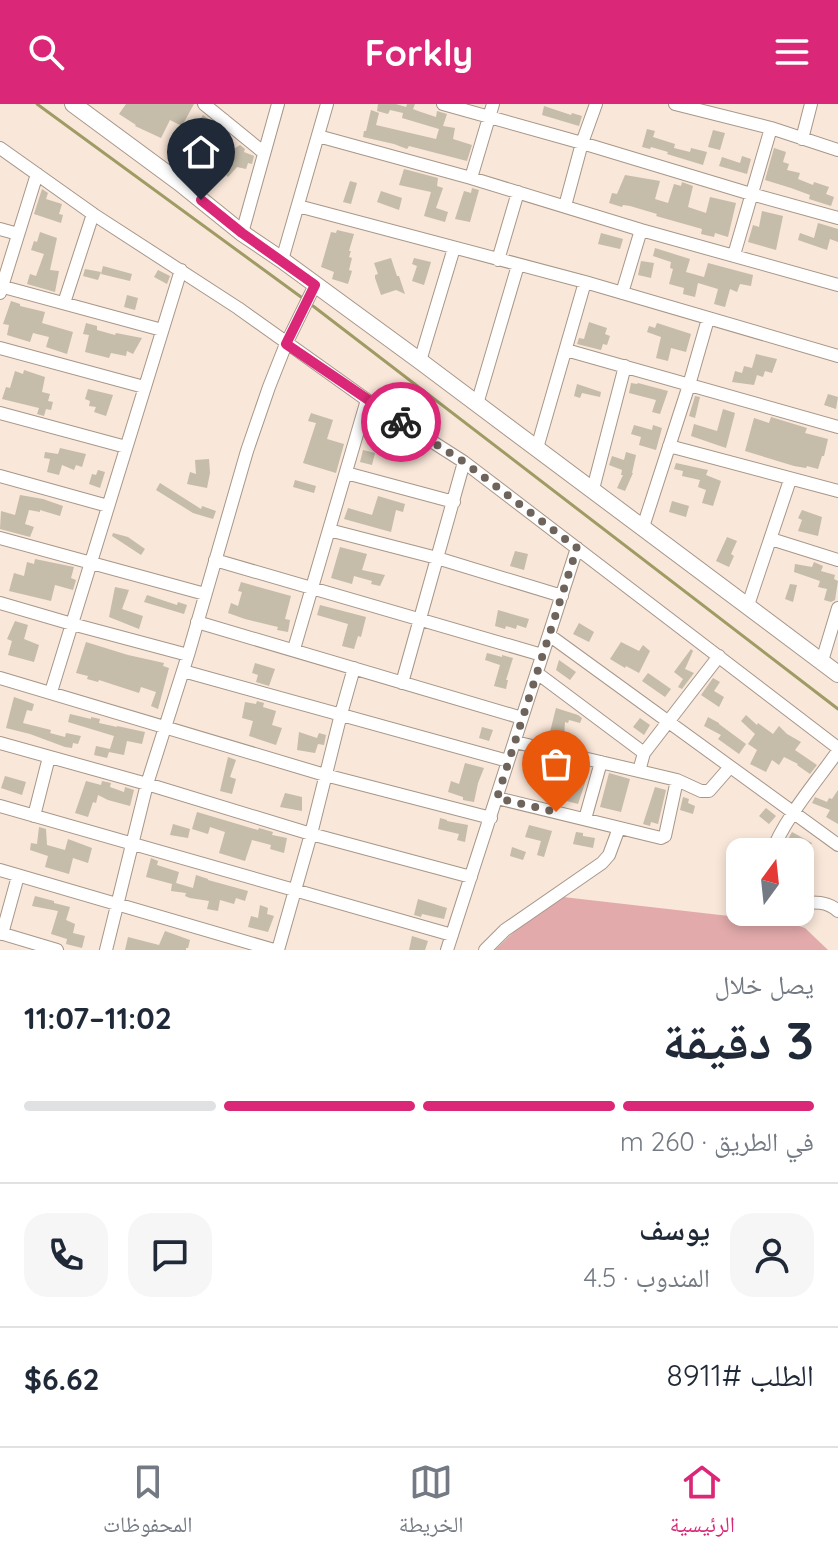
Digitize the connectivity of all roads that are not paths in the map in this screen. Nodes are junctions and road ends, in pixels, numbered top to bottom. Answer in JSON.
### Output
{"nodes":[{"id":1,"x":73,"y":104,"type":"edge"},
{"id":2,"x":204,"y":104,"type":"edge"},
{"id":3,"x":278,"y":104,"type":"edge"},
{"id":4,"x":327,"y":104,"type":"edge"},
{"id":5,"x":443,"y":104,"type":"edge"},
{"id":6,"x":596,"y":104,"type":"edge"},
{"id":7,"x":675,"y":104,"type":"edge"},
{"id":8,"x":811,"y":104,"type":"edge"},
{"id":9,"x":94,"y":110,"type":"edge"},
{"id":10,"x":491,"y":110,"type":"edge"},
{"id":11,"x":224,"y":120,"type":"junction"},
{"id":12,"x":771,"y":128,"type":"junction"},
{"id":13,"x":318,"y":136,"type":"junction"},
{"id":14,"x":802,"y":139,"type":"junction"},
{"id":15,"x":582,"y":143,"type":"junction"},
{"id":16,"x":0,"y":148,"type":"edge"},
{"id":17,"x":838,"y":150,"type":"edge"},
{"id":18,"x":263,"y":152,"type":"junction"},
{"id":19,"x":37,"y":174,"type":"junction"},
{"id":20,"x":471,"y":178,"type":"junction"},
{"id":21,"x":180,"y":183,"type":"junction"},
{"id":22,"x":518,"y":192,"type":"junction"},
{"id":23,"x":751,"y":194,"type":"junction"},
{"id":24,"x":298,"y":206,"type":"junction"},
{"id":25,"x":565,"y":206,"type":"junction"},
{"id":26,"x":93,"y":214,"type":"junction"},
{"id":27,"x":838,"y":218,"type":"edge"},
{"id":28,"x":0,"y":229,"type":"edge"},
{"id":29,"x":641,"y":230,"type":"junction"},
{"id":30,"x":242,"y":233,"type":"junction"},
{"id":31,"x":18,"y":234,"type":"junction"},
{"id":32,"x":454,"y":248,"type":"junction"},
{"id":33,"x":734,"y":255,"type":"junction"},
{"id":34,"x":282,"y":260,"type":"junction"},
{"id":35,"x":498,"y":260,"type":"junction"},
{"id":36,"x":518,"y":265,"type":"junction"},
{"id":37,"x":181,"y":270,"type":"junction"},
{"id":38,"x":585,"y":282,"type":"junction"},
{"id":39,"x":315,"y":285,"type":"junction"},
{"id":40,"x":838,"y":285,"type":"edge"},
{"id":41,"x":1,"y":289,"type":"edge"},
{"id":42,"x":622,"y":293,"type":"junction"},
{"id":43,"x":64,"y":303,"type":"junction"},
{"id":44,"x":708,"y":319,"type":"junction"},
{"id":45,"x":162,"y":330,"type":"junction"},
{"id":46,"x":286,"y":344,"type":"junction"},
{"id":47,"x":0,"y":348,"type":"edge"},
{"id":48,"x":566,"y":350,"type":"junction"},
{"id":49,"x":838,"y":356,"type":"edge"},
{"id":50,"x":420,"y":361,"type":"junction"},
{"id":51,"x":625,"y":366,"type":"junction"},
{"id":52,"x":689,"y":385,"type":"junction"},
{"id":53,"x":144,"y":387,"type":"junction"},
{"id":54,"x":367,"y":400,"type":"junction"},
{"id":55,"x":477,"y":404,"type":"junction"},
{"id":56,"x":0,"y":413,"type":"edge"},
{"id":57,"x":838,"y":427,"type":"edge"},
{"id":58,"x":669,"y":446,"type":"junction"},
{"id":59,"x":126,"y":447,"type":"junction"},
{"id":60,"x":537,"y":448,"type":"junction"},
{"id":61,"x":464,"y":462,"type":"junction"},
{"id":62,"x":346,"y":473,"type":"junction"},
{"id":63,"x":0,"y":476,"type":"edge"},
{"id":64,"x":790,"y":480,"type":"junction"},
{"id":65,"x":593,"y":489,"type":"junction"},
{"id":66,"x":838,"y":491,"type":"edge"},
{"id":67,"x":454,"y":502,"type":"junction"},
{"id":68,"x":108,"y":506,"type":"junction"},
{"id":69,"x":643,"y":527,"type":"junction"},
{"id":70,"x":329,"y":530,"type":"junction"},
{"id":71,"x":0,"y":538,"type":"edge"},
{"id":72,"x":771,"y":539,"type":"junction"},
{"id":73,"x":577,"y":548,"type":"junction"},
{"id":74,"x":437,"y":558,"type":"junction"},
{"id":75,"x":215,"y":560,"type":"junction"},
{"id":76,"x":838,"y":560,"type":"edge"},
{"id":77,"x":91,"y":562,"type":"junction"},
{"id":78,"x":312,"y":588,"type":"junction"},
{"id":79,"x":205,"y":594,"type":"junction"},
{"id":80,"x":562,"y":596,"type":"junction"},
{"id":81,"x":0,"y":603,"type":"edge"},
{"id":82,"x":748,"y":605,"type":"junction"},
{"id":83,"x":838,"y":608,"type":"edge"},
{"id":84,"x":419,"y":620,"type":"junction"},
{"id":85,"x":197,"y":622,"type":"junction"},
{"id":86,"x":72,"y":624,"type":"junction"},
{"id":87,"x":835,"y":626,"type":"edge"},
{"id":88,"x":549,"y":635,"type":"junction"},
{"id":89,"x":294,"y":649,"type":"junction"},
{"id":90,"x":188,"y":655,"type":"junction"},
{"id":91,"x":542,"y":655,"type":"junction"},
{"id":92,"x":719,"y":656,"type":"junction"},
{"id":93,"x":822,"y":661,"type":"junction"},
{"id":94,"x":354,"y":668,"type":"junction"},
{"id":95,"x":183,"y":671,"type":"junction"},
{"id":96,"x":537,"y":673,"type":"junction"},
{"id":97,"x":838,"y":674,"type":"edge"},
{"id":98,"x":0,"y":678,"type":"edge"},
{"id":99,"x":402,"y":683,"type":"junction"},
{"id":100,"x":51,"y":692,"type":"junction"},
{"id":101,"x":341,"y":714,"type":"junction"},
{"id":102,"x":522,"y":718,"type":"junction"},
{"id":103,"x":669,"y":722,"type":"junction"},
{"id":104,"x":165,"y":727,"type":"junction"},
{"id":105,"x":515,"y":742,"type":"junction"},
{"id":106,"x":0,"y":743,"type":"edge"},
{"id":107,"x":838,"y":750,"type":"edge"},
{"id":108,"x":644,"y":753,"type":"junction"},
{"id":109,"x":49,"y":757,"type":"junction"},
{"id":110,"x":508,"y":761,"type":"junction"},
{"id":111,"x":601,"y":762,"type":"junction"},
{"id":112,"x":730,"y":767,"type":"junction"},
{"id":113,"x":639,"y":771,"type":"junction"},
{"id":114,"x":325,"y":775,"type":"junction"},
{"id":115,"x":677,"y":780,"type":"junction"},
{"id":116,"x":147,"y":784,"type":"junction"},
{"id":117,"x":497,"y":798,"type":"junction"},
{"id":118,"x":0,"y":806,"type":"edge"},
{"id":119,"x":794,"y":813,"type":"junction"},
{"id":120,"x":34,"y":816,"type":"junction"},
{"id":121,"x":491,"y":818,"type":"junction"},
{"id":122,"x":585,"y":819,"type":"junction"},
{"id":123,"x":619,"y":828,"type":"junction"},
{"id":124,"x":311,"y":834,"type":"junction"},
{"id":125,"x":780,"y":838,"type":"edge"},
{"id":126,"x":132,"y":843,"type":"junction"},
{"id":127,"x":838,"y":845,"type":"edge"},
{"id":128,"x":0,"y":870,"type":"edge"},
{"id":129,"x":18,"y":876,"type":"junction"},
{"id":130,"x":471,"y":877,"type":"junction"},
{"id":131,"x":294,"y":891,"type":"junction"},
{"id":132,"x":118,"y":903,"type":"junction"},
{"id":133,"x":814,"y":903,"type":"edge"},
{"id":134,"x":838,"y":911,"type":"edge"},
{"id":135,"x":1,"y":934,"type":"edge"},
{"id":136,"x":452,"y":935,"type":"junction"},
{"id":137,"x":57,"y":950,"type":"edge"},
{"id":138,"x":106,"y":950,"type":"edge"},
{"id":139,"x":276,"y":950,"type":"edge"},
{"id":140,"x":447,"y":950,"type":"edge"},
{"id":141,"x":485,"y":950,"type":"edge"}],
"edges":[{"from":1,"to":9,"type":"main road"},
{"from":2,"to":11,"type":"street"},
{"from":3,"to":18,"type":"street"},
{"from":4,"to":13,"type":"street"},
{"from":5,"to":10,"type":"street"},
{"from":6,"to":15,"type":"street"},
{"from":7,"to":12,"type":"street"},
{"from":8,"to":14,"type":"street"},
{"from":9,"to":21,"type":"main road"},
{"from":10,"to":15,"type":"street"},
{"from":10,"to":20,"type":"street"},
{"from":11,"to":18,"type":"street"},
{"from":11,"to":21,"type":"street"},
{"from":12,"to":14,"type":"street"},
{"from":12,"to":23,"type":"street"},
{"from":13,"to":20,"type":"street"},
{"from":13,"to":24,"type":"street"},
{"from":14,"to":17,"type":"street"},
{"from":15,"to":23,"type":"street"},
{"from":15,"to":25,"type":"street"},
{"from":16,"to":19,"type":"street"},
{"from":18,"to":30,"type":"street"},
{"from":19,"to":26,"type":"street"},
{"from":19,"to":31,"type":"street"},
{"from":20,"to":22,"type":"street"},
{"from":21,"to":30,"type":"main road"},
{"from":22,"to":25,"type":"street"},
{"from":22,"to":35,"type":"street"},
{"from":23,"to":27,"type":"street"},
{"from":23,"to":33,"type":"street"},
{"from":24,"to":32,"type":"street"},
{"from":24,"to":34,"type":"street"},
{"from":25,"to":29,"type":"street"},
{"from":26,"to":37,"type":"street"},
{"from":26,"to":43,"type":"street"},
{"from":28,"to":31,"type":"street"},
{"from":29,"to":33,"type":"street"},
{"from":29,"to":42,"type":"street"},
{"from":30,"to":34,"type":"main road"},
{"from":31,"to":41,"type":"street"},
{"from":32,"to":35,"type":"street"},
{"from":32,"to":50,"type":"street"},
{"from":33,"to":40,"type":"street"},
{"from":34,"to":39,"type":"main road"},
{"from":35,"to":36,"type":"street"},
{"from":36,"to":38,"type":"street"},
{"from":36,"to":55,"type":"street"},
{"from":37,"to":45,"type":"street"},
{"from":37,"to":46,"type":"street"},
{"from":38,"to":42,"type":"street"},
{"from":38,"to":48,"type":"street"},
{"from":39,"to":46,"type":"street"},
{"from":39,"to":50,"type":"main road"},
{"from":41,"to":43,"type":"street"},
{"from":42,"to":44,"type":"street"},
{"from":43,"to":45,"type":"street"},
{"from":44,"to":49,"type":"street"},
{"from":44,"to":52,"type":"street"},
{"from":45,"to":53,"type":"street"},
{"from":46,"to":54,"type":"street"},
{"from":46,"to":75,"type":"street"},
{"from":47,"to":53,"type":"street"},
{"from":48,"to":51,"type":"street"},
{"from":48,"to":60,"type":"street"},
{"from":50,"to":55,"type":"main road"},
{"from":51,"to":52,"type":"street"},
{"from":51,"to":65,"type":"street"},
{"from":52,"to":57,"type":"street"},
{"from":52,"to":58,"type":"street"},
{"from":53,"to":59,"type":"street"},
{"from":54,"to":61,"type":"street"},
{"from":54,"to":62,"type":"street"},
{"from":55,"to":60,"type":"main road"},
{"from":56,"to":59,"type":"street"},
{"from":58,"to":64,"type":"street"},
{"from":58,"to":69,"type":"street"},
{"from":59,"to":68,"type":"street"},
{"from":60,"to":65,"type":"main road"},
{"from":61,"to":67,"type":"street"},
{"from":61,"to":73,"type":"street"},
{"from":62,"to":67,"type":"street"},
{"from":62,"to":70,"type":"street"},
{"from":63,"to":68,"type":"street"},
{"from":64,"to":66,"type":"street"},
{"from":64,"to":72,"type":"street"},
{"from":65,"to":69,"type":"main road"},
{"from":67,"to":74,"type":"street"},
{"from":68,"to":77,"type":"street"},
{"from":69,"to":82,"type":"main road"},
{"from":70,"to":74,"type":"street"},
{"from":70,"to":78,"type":"street"},
{"from":71,"to":77,"type":"street"},
{"from":72,"to":76,"type":"street"},
{"from":72,"to":82,"type":"street"},
{"from":73,"to":80,"type":"street"},
{"from":73,"to":92,"type":"street"},
{"from":74,"to":80,"type":"street"},
{"from":74,"to":84,"type":"street"},
{"from":75,"to":78,"type":"street"},
{"from":75,"to":79,"type":"street"},
{"from":77,"to":79,"type":"street"},
{"from":77,"to":86,"type":"street"},
{"from":78,"to":84,"type":"street"},
{"from":78,"to":89,"type":"street"},
{"from":79,"to":85,"type":"street"},
{"from":80,"to":88,"type":"street"},
{"from":81,"to":86,"type":"street"},
{"from":82,"to":93,"type":"main road"},
{"from":83,"to":87,"type":"street"},
{"from":84,"to":91,"type":"street"},
{"from":84,"to":99,"type":"street"},
{"from":85,"to":89,"type":"street"},
{"from":85,"to":90,"type":"street"},
{"from":86,"to":90,"type":"street"},
{"from":86,"to":100,"type":"street"},
{"from":87,"to":93,"type":"street"},
{"from":88,"to":91,"type":"street"},
{"from":88,"to":103,"type":"street"},
{"from":89,"to":94,"type":"street"},
{"from":90,"to":95,"type":"street"},
{"from":91,"to":96,"type":"street"},
{"from":92,"to":103,"type":"street"},
{"from":92,"to":107,"type":"street"},
{"from":93,"to":97,"type":"main road"},
{"from":94,"to":99,"type":"street"},
{"from":94,"to":101,"type":"street"},
{"from":95,"to":101,"type":"street"},
{"from":95,"to":104,"type":"street"},
{"from":96,"to":102,"type":"street"},
{"from":96,"to":108,"type":"street"},
{"from":98,"to":100,"type":"street"},
{"from":99,"to":102,"type":"street"},
{"from":100,"to":104,"type":"street"},
{"from":101,"to":110,"type":"street"},
{"from":101,"to":114,"type":"street"},
{"from":102,"to":105,"type":"street"},
{"from":103,"to":108,"type":"street"},
{"from":103,"to":112,"type":"street"},
{"from":104,"to":114,"type":"street"},
{"from":104,"to":116,"type":"street"},
{"from":105,"to":110,"type":"street"},
{"from":105,"to":111,"type":"street"},
{"from":106,"to":109,"type":"street"},
{"from":107,"to":119,"type":"street"},
{"from":108,"to":113,"type":"street"},
{"from":109,"to":116,"type":"street"},
{"from":109,"to":120,"type":"street"},
{"from":110,"to":117,"type":"street"},
{"from":111,"to":113,"type":"street"},
{"from":111,"to":122,"type":"street"},
{"from":112,"to":115,"type":"street"},
{"from":112,"to":119,"type":"street"},
{"from":113,"to":115,"type":"street"},
{"from":114,"to":121,"type":"street"},
{"from":114,"to":124,"type":"street"},
{"from":115,"to":123,"type":"street"},
{"from":116,"to":124,"type":"street"},
{"from":116,"to":126,"type":"street"},
{"from":117,"to":121,"type":"street"},
{"from":117,"to":122,"type":"street"},
{"from":118,"to":120,"type":"street"},
{"from":119,"to":125,"type":"street"},
{"from":119,"to":127,"type":"street"},
{"from":120,"to":126,"type":"street"},
{"from":121,"to":130,"type":"street"},
{"from":122,"to":123,"type":"street"},
{"from":123,"to":141,"type":"street"},
{"from":124,"to":130,"type":"street"},
{"from":124,"to":131,"type":"street"},
{"from":126,"to":131,"type":"street"},
{"from":126,"to":132,"type":"street"},
{"from":128,"to":129,"type":"street"},
{"from":129,"to":132,"type":"street"},
{"from":129,"to":135,"type":"street"},
{"from":130,"to":136,"type":"street"},
{"from":131,"to":136,"type":"street"},
{"from":131,"to":139,"type":"street"},
{"from":132,"to":138,"type":"street"},
{"from":132,"to":139,"type":"street"},
{"from":133,"to":134,"type":"street"},
{"from":135,"to":137,"type":"street"},
{"from":136,"to":140,"type":"street"}]}
